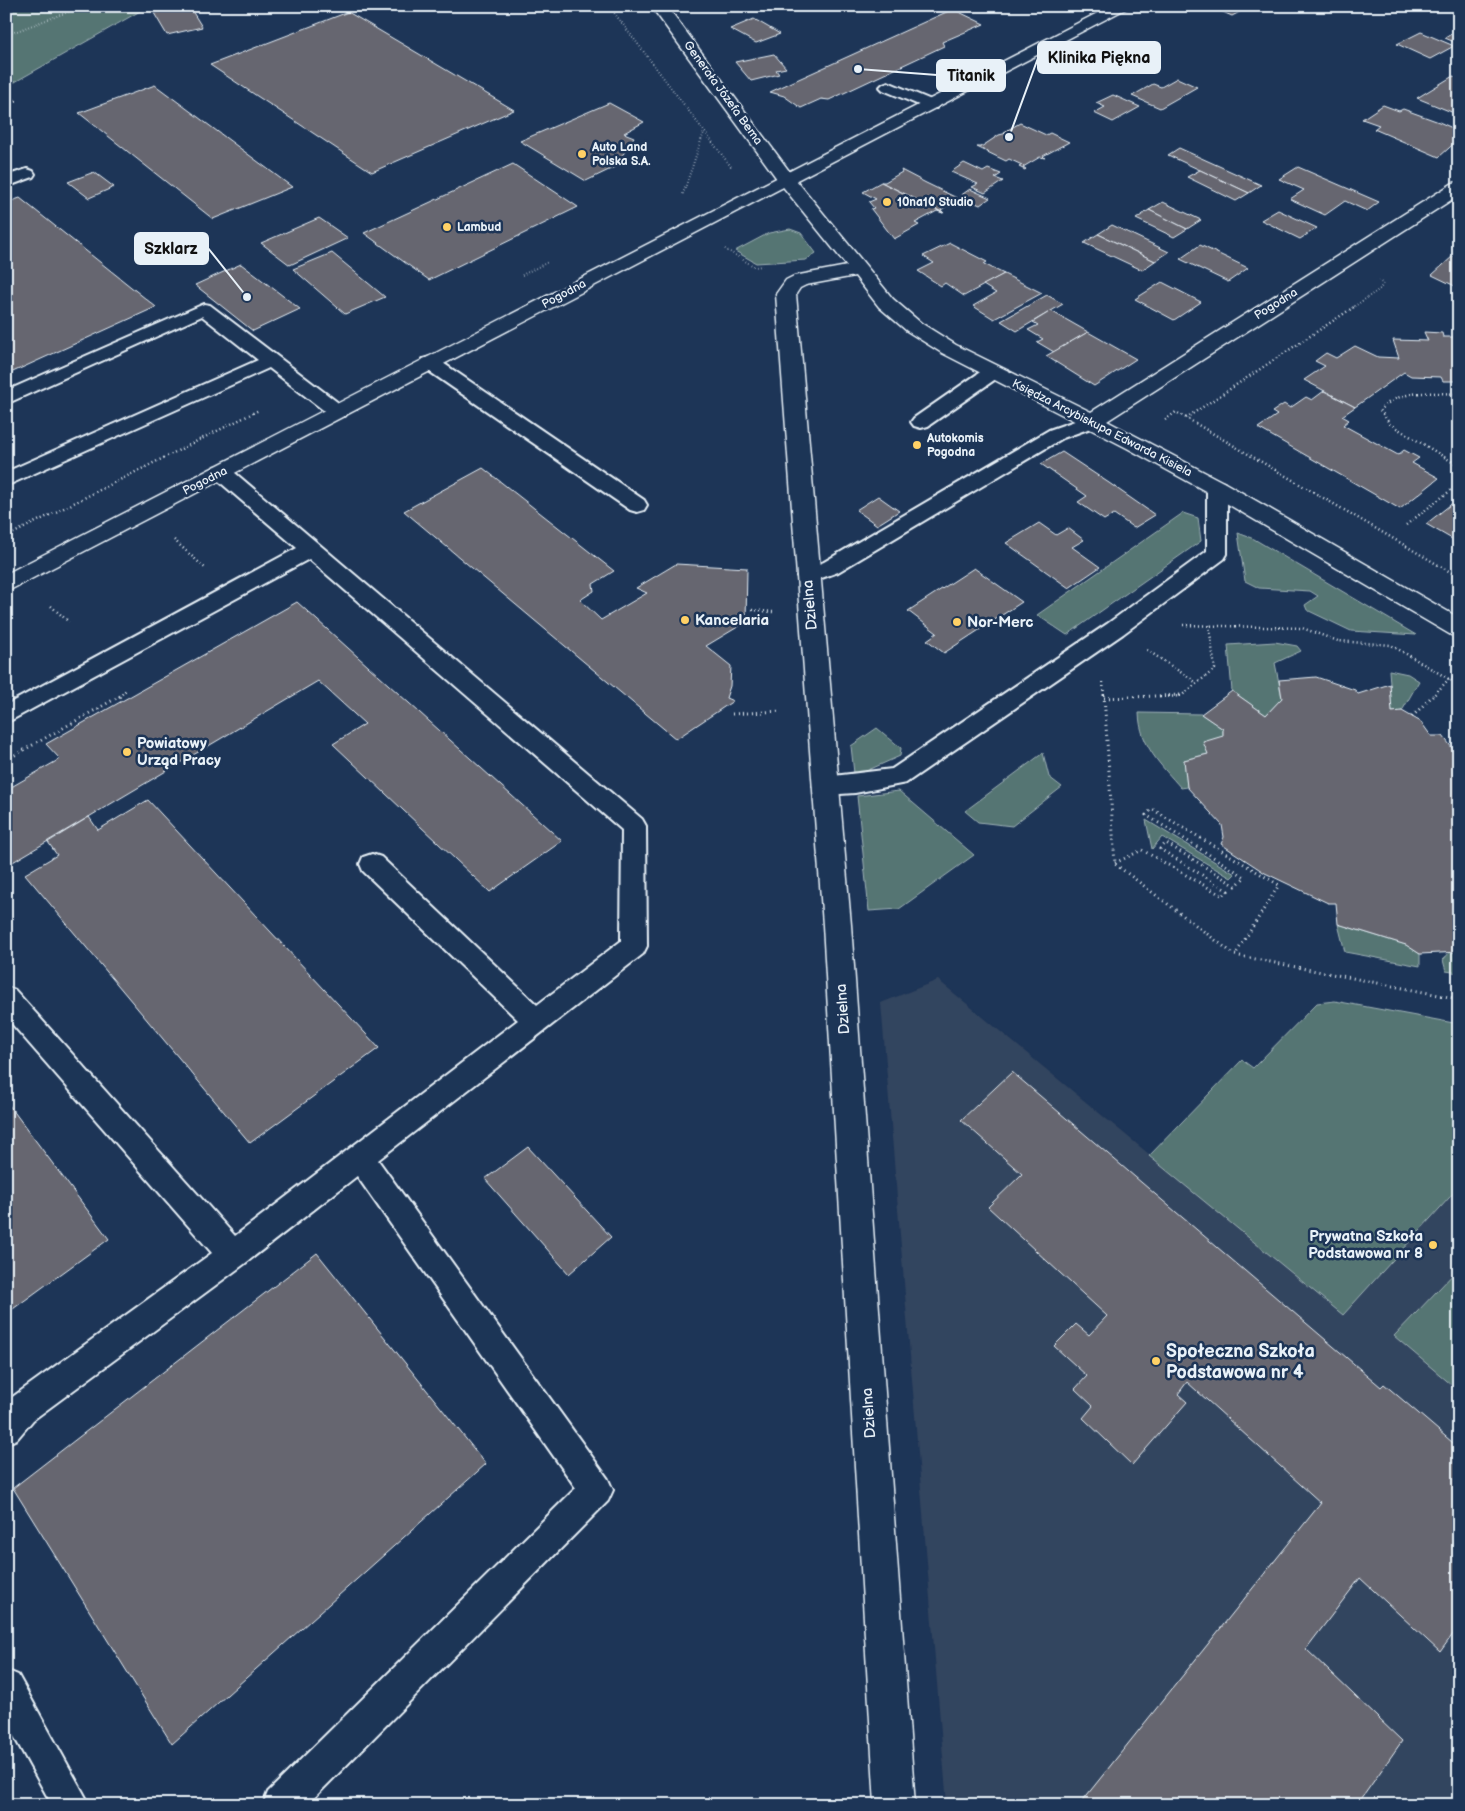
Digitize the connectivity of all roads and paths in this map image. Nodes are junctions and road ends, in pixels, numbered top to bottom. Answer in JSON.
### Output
{"nodes":[{"id":1,"x":84,"y":6,"type":"edge"},
{"id":2,"x":609,"y":6,"type":"edge"},
{"id":3,"x":659,"y":6,"type":"edge"},
{"id":4,"x":1123,"y":6,"type":"edge"},
{"id":5,"x":6,"y":35,"type":"edge"},
{"id":6,"x":888,"y":87,"type":"dead end"},
{"id":7,"x":931,"y":105,"type":"junction"},
{"id":8,"x":704,"y":132,"type":"junction"},
{"id":9,"x":732,"y":168,"type":"dead end"},
{"id":10,"x":27,"y":174,"type":"dead end"},
{"id":11,"x":786,"y":179,"type":"junction"},
{"id":12,"x":6,"y":182,"type":"edge"},
{"id":13,"x":1459,"y":187,"type":"edge"},
{"id":14,"x":683,"y":194,"type":"dead end"},
{"id":15,"x":859,"y":270,"type":"junction"},
{"id":16,"x":527,"y":272,"type":"dead end"},
{"id":17,"x":1371,"y":276,"type":"dead end"},
{"id":18,"x":520,"y":277,"type":"dead end"},
{"id":19,"x":270,"y":361,"type":"junction"},
{"id":20,"x":430,"y":363,"type":"junction"},
{"id":21,"x":994,"y":372,"type":"junction"},
{"id":22,"x":304,"y":388,"type":"junction"},
{"id":23,"x":1459,"y":394,"type":"edge"},
{"id":24,"x":6,"y":398,"type":"edge"},
{"id":25,"x":338,"y":412,"type":"junction"},
{"id":26,"x":1186,"y":418,"type":"junction"},
{"id":27,"x":1092,"y":421,"type":"junction"},
{"id":28,"x":921,"y":422,"type":"dead end"},
{"id":29,"x":1158,"y":424,"type":"dead end"},
{"id":30,"x":1459,"y":466,"type":"edge"},
{"id":31,"x":221,"y":472,"type":"junction"},
{"id":32,"x":6,"y":480,"type":"edge"},
{"id":33,"x":1459,"y":484,"type":"edge"},
{"id":34,"x":1217,"y":488,"type":"junction"},
{"id":35,"x":637,"y":505,"type":"dead end"},
{"id":36,"x":1406,"y":525,"type":"dead end"},
{"id":37,"x":6,"y":537,"type":"edge"},
{"id":38,"x":311,"y":549,"type":"junction"},
{"id":39,"x":808,"y":576,"type":"junction"},
{"id":40,"x":1459,"y":577,"type":"edge"},
{"id":41,"x":6,"y":584,"type":"edge"},
{"id":42,"x":51,"y":606,"type":"dead end"},
{"id":43,"x":752,"y":610,"type":"dead end"},
{"id":44,"x":777,"y":612,"type":"dead end"},
{"id":45,"x":69,"y":622,"type":"dead end"},
{"id":46,"x":1180,"y":624,"type":"dead end"},
{"id":47,"x":1209,"y":625,"type":"junction"},
{"id":48,"x":1459,"y":629,"type":"edge"},
{"id":49,"x":1141,"y":646,"type":"dead end"},
{"id":50,"x":1103,"y":674,"type":"dead end"},
{"id":51,"x":1459,"y":676,"type":"edge"},
{"id":52,"x":1449,"y":679,"type":"junction"},
{"id":53,"x":1197,"y":683,"type":"junction"},
{"id":54,"x":1459,"y":685,"type":"edge"},
{"id":55,"x":124,"y":694,"type":"dead end"},
{"id":56,"x":1104,"y":698,"type":"junction"},
{"id":57,"x":98,"y":709,"type":"junction"},
{"id":58,"x":784,"y":711,"type":"dead end"},
{"id":59,"x":102,"y":713,"type":"dead end"},
{"id":60,"x":732,"y":714,"type":"dead end"},
{"id":61,"x":6,"y":715,"type":"edge"},
{"id":62,"x":1412,"y":717,"type":"dead end"},
{"id":63,"x":6,"y":760,"type":"edge"},
{"id":64,"x":825,"y":786,"type":"junction"},
{"id":65,"x":372,"y":864,"type":"dead end"},
{"id":66,"x":1115,"y":864,"type":"junction"},
{"id":67,"x":1235,"y":956,"type":"junction"},
{"id":68,"x":6,"y":998,"type":"edge"},
{"id":69,"x":1459,"y":999,"type":"edge"},
{"id":70,"x":538,"y":1022,"type":"junction"},
{"id":71,"x":360,"y":1157,"type":"junction"},
{"id":72,"x":233,"y":1255,"type":"junction"},
{"id":73,"x":6,"y":1428,"type":"edge"},
{"id":74,"x":6,"y":1687,"type":"edge"},
{"id":75,"x":72,"y":1805,"type":"edge"},
{"id":76,"x":281,"y":1805,"type":"edge"},
{"id":77,"x":895,"y":1805,"type":"edge"}],
"edges":[{"from":1,"to":5,"type":"path"},
{"from":2,"to":8,"type":"path"},
{"from":3,"to":11,"type":"street","name":"Generała Józefa Bema"},
{"from":4,"to":7,"type":"street","name":"Pogodna"},
{"from":6,"to":7,"type":"lane"},
{"from":7,"to":11,"type":"street","name":"Pogodna"},
{"from":8,"to":9,"type":"path"},
{"from":8,"to":14,"type":"path"},
{"from":10,"to":12,"type":"lane"},
{"from":11,"to":15,"type":"street","name":"Księdza Arcybiskupa Edwarda Kisiela"},
{"from":11,"to":20,"type":"street","name":"Pogodna"},
{"from":13,"to":27,"type":"street","name":"Pogodna"},
{"from":15,"to":21,"type":"street","name":"Księdza Arcybiskupa Edwarda Kisiela"},
{"from":15,"to":39,"type":"street","name":"Dzielna"},
{"from":16,"to":18,"type":"path"},
{"from":17,"to":26,"type":"path"},
{"from":19,"to":22,"type":"lane"},
{"from":19,"to":24,"type":"lane"},
{"from":19,"to":32,"type":"lane"},
{"from":20,"to":25,"type":"street","name":"Pogodna"},
{"from":20,"to":35,"type":"lane"},
{"from":21,"to":27,"type":"street","name":"Księdza Arcybiskupa Edwarda Kisiela"},
{"from":21,"to":28,"type":"lane"},
{"from":22,"to":25,"type":"lane"},
{"from":22,"to":37,"type":"path"},
{"from":23,"to":30,"type":"path"},
{"from":25,"to":31,"type":"street","name":"Pogodna"},
{"from":26,"to":29,"type":"path"},
{"from":26,"to":40,"type":"path"},
{"from":27,"to":34,"type":"street","name":"Księdza Arcybiskupa Edwarda Kisiela"},
{"from":27,"to":39,"type":"lane"},
{"from":31,"to":38,"type":"lane"},
{"from":31,"to":41,"type":"street","name":"Pogodna"},
{"from":33,"to":36,"type":"path"},
{"from":34,"to":48,"type":"street","name":"Księdza Arcybiskupa Edwarda Kisiela"},
{"from":34,"to":64,"type":"lane"},
{"from":38,"to":61,"type":"lane"},
{"from":38,"to":70,"type":"lane"},
{"from":39,"to":64,"type":"street","name":"Dzielna"},
{"from":42,"to":45,"type":"path"},
{"from":43,"to":44,"type":"path"},
{"from":46,"to":47,"type":"path"},
{"from":47,"to":52,"type":"path"},
{"from":47,"to":53,"type":"path"},
{"from":49,"to":53,"type":"path"},
{"from":50,"to":56,"type":"path"},
{"from":51,"to":52,"type":"path"},
{"from":52,"to":54,"type":"path"},
{"from":52,"to":62,"type":"path"},
{"from":53,"to":56,"type":"path"},
{"from":55,"to":57,"type":"path"},
{"from":56,"to":66,"type":"path"},
{"from":57,"to":59,"type":"path"},
{"from":57,"to":63,"type":"path"},
{"from":58,"to":60,"type":"path"},
{"from":64,"to":77,"type":"street","name":"Dzielna"},
{"from":65,"to":70,"type":"lane"},
{"from":66,"to":67,"type":"path"},
{"from":66,"to":67,"type":"path"},
{"from":67,"to":69,"type":"path"},
{"from":68,"to":72,"type":"lane"},
{"from":70,"to":71,"type":"lane"},
{"from":71,"to":72,"type":"lane"},
{"from":71,"to":76,"type":"lane"},
{"from":72,"to":73,"type":"lane"},
{"from":74,"to":75,"type":"lane"}]}
